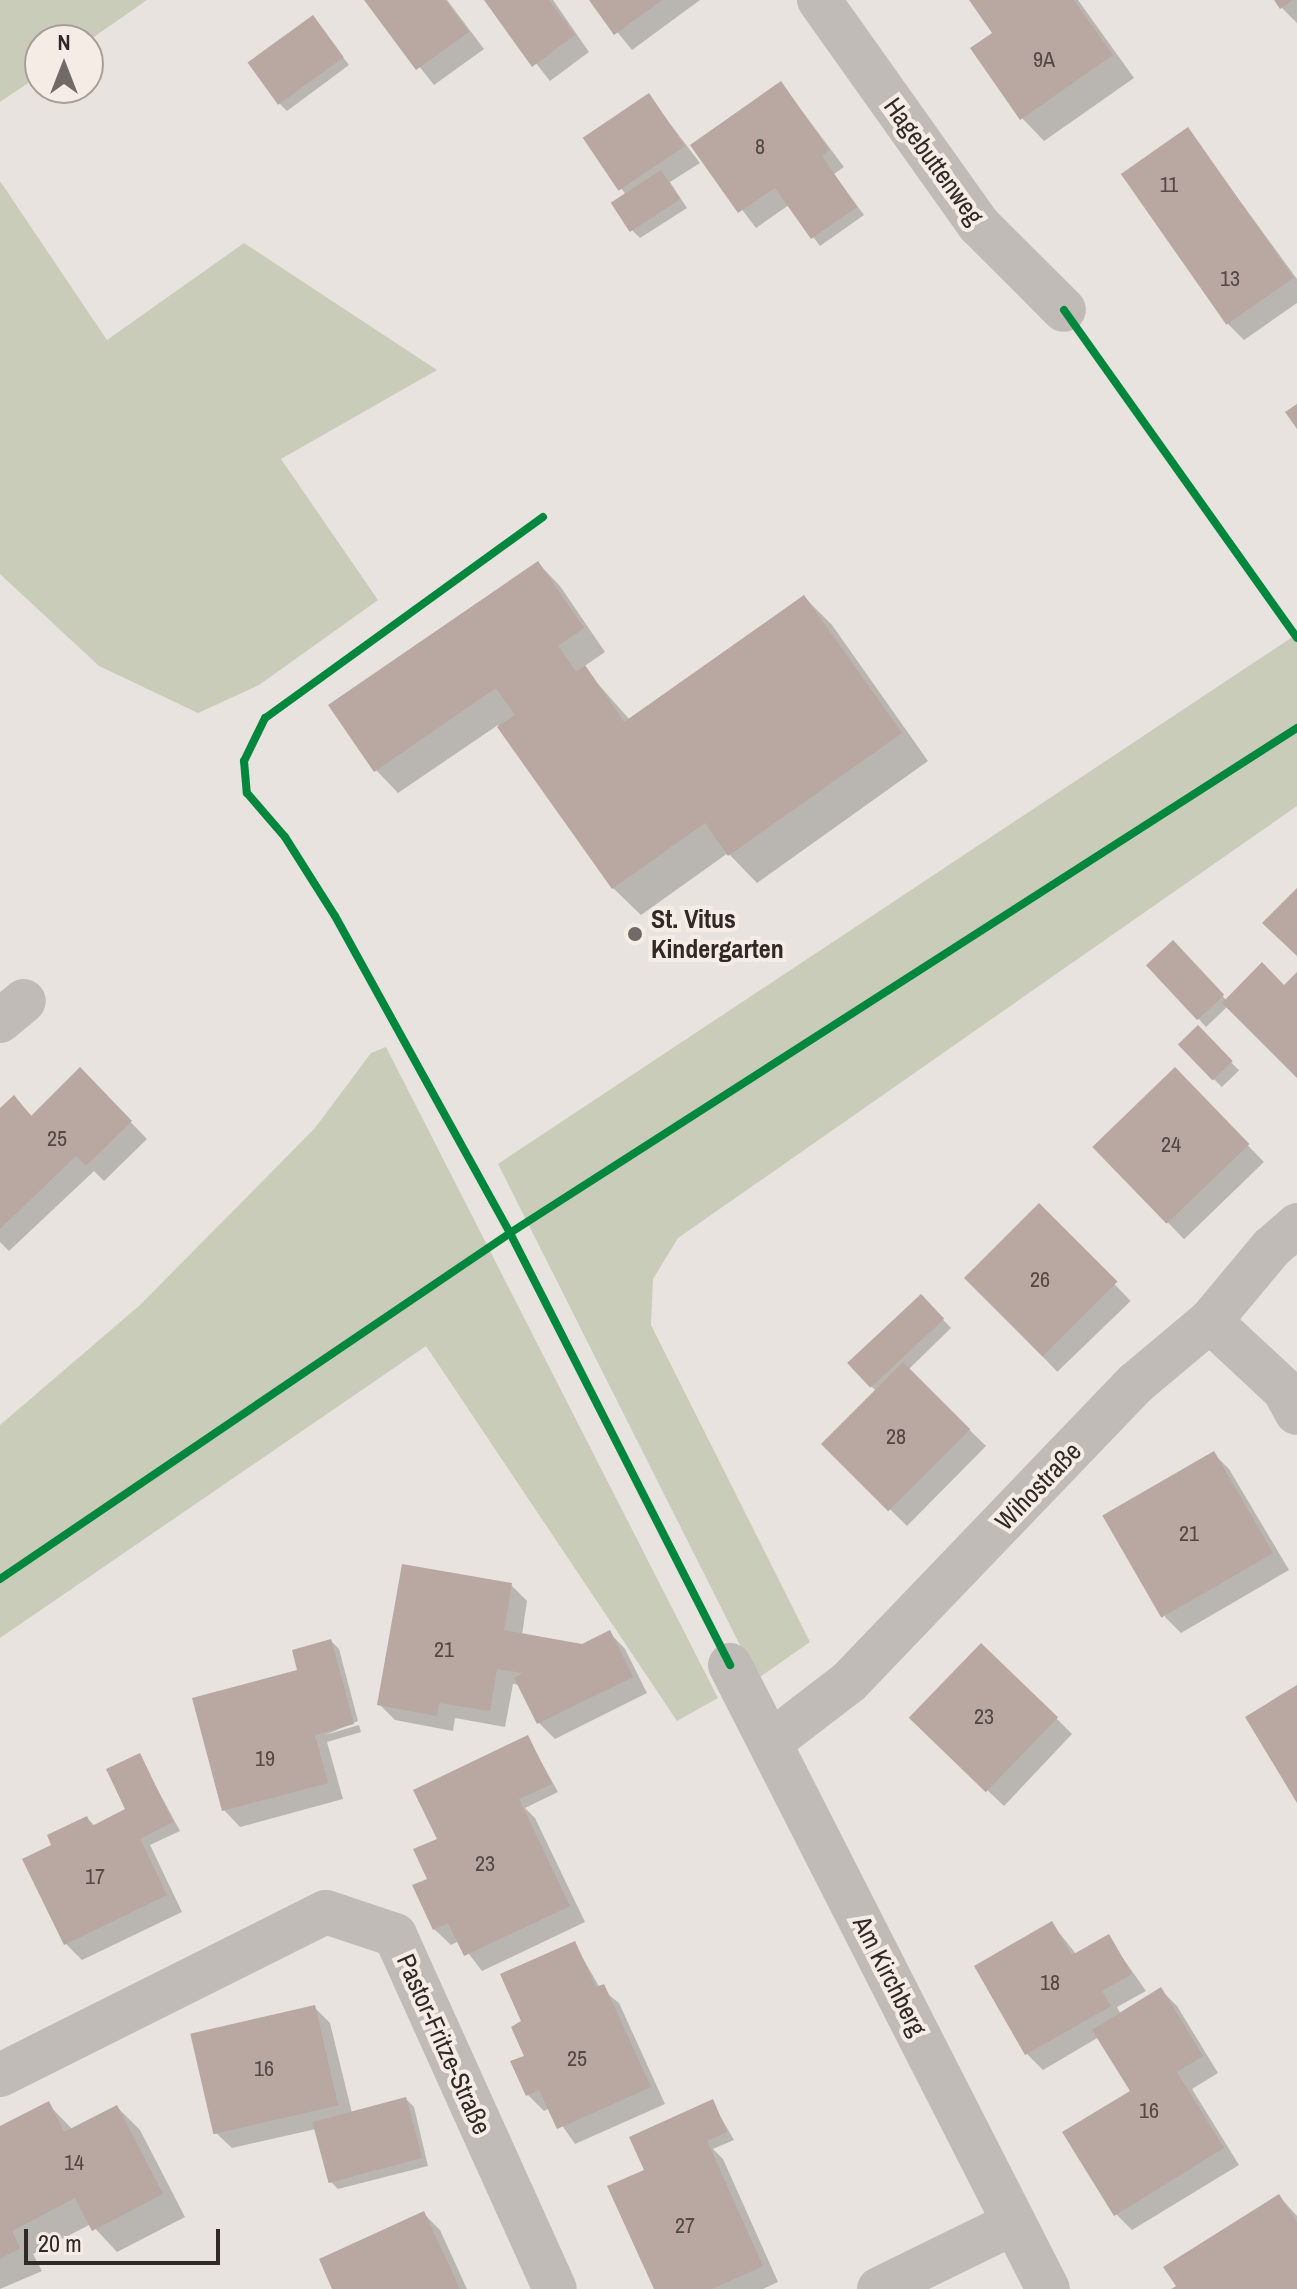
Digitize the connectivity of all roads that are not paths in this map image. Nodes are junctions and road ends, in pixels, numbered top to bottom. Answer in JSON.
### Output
{"nodes":[{"id":1,"x":819,"y":0,"type":"edge"},
{"id":2,"x":1064,"y":310,"type":"dead end"},
{"id":3,"x":1297,"y":1225,"type":"edge"},
{"id":4,"x":1210,"y":1321,"type":"junction"},
{"id":5,"x":1297,"y":1413,"type":"edge"},
{"id":6,"x":730,"y":1665,"type":"dead end"},
{"id":7,"x":772,"y":1741,"type":"junction"},
{"id":8,"x":0,"y":2075,"type":"edge"},
{"id":9,"x":1014,"y":2223,"type":"junction"},
{"id":10,"x":555,"y":2289,"type":"edge"},
{"id":11,"x":879,"y":2289,"type":"edge"},
{"id":12,"x":1048,"y":2289,"type":"edge"}],
"edges":[{"from":1,"to":2,"type":"street","name":"Hagebuttenweg"},
{"from":3,"to":4,"type":"street","name":"Wihostraße"},
{"from":4,"to":5,"type":"street"},
{"from":4,"to":7,"type":"street","name":"Wihostraße"},
{"from":6,"to":7,"type":"street","name":"Am Kirchberg"},
{"from":7,"to":9,"type":"street","name":"Am Kirchberg"},
{"from":8,"to":10,"type":"street","name":"Pastor-Fritze-Straße"},
{"from":9,"to":11,"type":"street"},
{"from":9,"to":12,"type":"street","name":"Am Kirchberg"}]}
